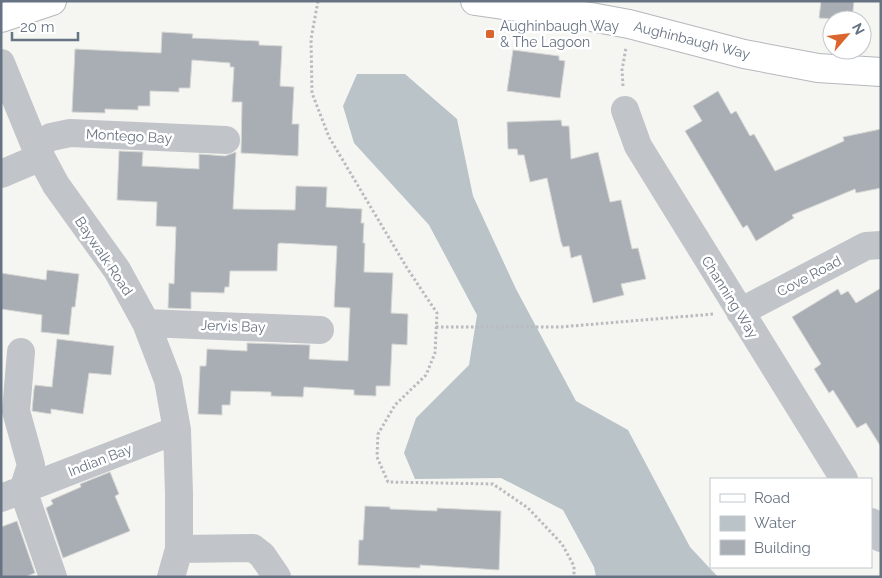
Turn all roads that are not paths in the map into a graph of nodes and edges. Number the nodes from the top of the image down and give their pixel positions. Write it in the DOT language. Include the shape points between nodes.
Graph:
graph roads {
  1 [pos="52,1"];
  2 [pos="475,1"];
  3 [pos="1,18"];
  4 [pos="1,63"];
  5 [pos="881,72"];
  6 [pos="625,110"];
  7 [pos="226,140"];
  8 [pos="38,152"];
  9 [pos="1,174"];
  10 [pos="881,245"];
  11 [pos="740,312"];
  12 [pos="146,323"];
  13 [pos="320,330"];
  14 [pos="21,352"];
  15 [pos="177,430"];
  16 [pos="843,478"];
  17 [pos="12,494"];
  18 [pos="872,524"];
  19 [pos="881,538"];
  20 [pos="179,549"];
  21 [pos="53,577"];
  22 [pos="172,577"];
  23 [pos="277,577"];
  1 -- 3 [label="main road"];
  2 -- 5 [label="main road, Aughinbaugh Way" via="629,24 744,54 818,68"];
  4 -- 8 [label="street, Baywalk Road"];
  6 -- 11 [label="street, Channing Way" via="638,146"];
  7 -- 8 [label="street, Montego Bay" via="70,133 50,137"];
  8 -- 9 [label="street, Montego Bay"];
  8 -- 12 [label="street, Baywalk Road" via="56,185 117,270"];
  10 -- 11 [label="street, Cove Road" via="866,246"];
  11 -- 16 [label="street, Channing Way"];
  12 -- 13 [label="street, Jervis Bay"];
  12 -- 15 [label="street, Baywalk Road" via="168,380"];
  14 -- 17 [label="street" via="16,411 30,465"];
  15 -- 17 [label="street, Indian Bay"];
  15 -- 20 [label="street, Baywalk Road"];
  17 -- 21 [label="street"];
  18 -- 19 [label="street"];
  20 -- 22 [label="street, Baywalk Road"];
  20 -- 23 [label="street" via="252,548 262,555"];
}
